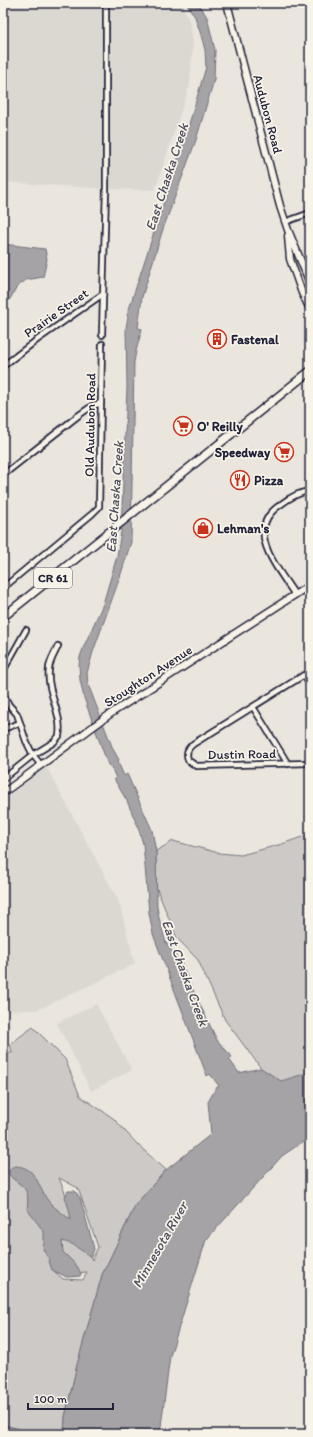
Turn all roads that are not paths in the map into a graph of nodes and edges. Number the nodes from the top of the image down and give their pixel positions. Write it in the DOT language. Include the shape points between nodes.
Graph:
graph roads {
  1 [pos="106,3"];
  2 [pos="227,3"];
  3 [pos="310,214"];
  4 [pos="285,222"];
  5 [pos="288,230"];
  6 [pos="310,283"];
  7 [pos="104,294"];
  8 [pos="310,309"];
  9 [pos="102,335"];
  10 [pos="102,344"];
  11 [pos="3,366"];
  12 [pos="310,371"];
  13 [pos="310,377"];
  14 [pos="280,395"];
  15 [pos="101,403"];
  16 [pos="3,475"];
  17 [pos="310,491"];
  18 [pos="310,585"];
  19 [pos="3,588"];
  20 [pos="295,595"];
  21 [pos="3,617"];
  22 [pos="26,630"];
  23 [pos="58,646"];
  24 [pos="3,671"];
  25 [pos="310,685"];
  26 [pos="3,694"];
  27 [pos="9,705"];
  28 [pos="253,707"];
  29 [pos="3,708"];
  30 [pos="20,723"];
  31 [pos="3,729"];
  32 [pos="33,755"];
  33 [pos="310,763"];
  34 [pos="288,764"];
  35 [pos="41,765"];
  36 [pos="3,779"];
  37 [pos="3,793"];
  1 -- 7 [label="street"];
  2 -- 4 [label="main road, Audubon Road"];
  3 -- 4 [label="street"];
  4 -- 5 [label="main road, Audubon Road"];
  5 -- 6 [label="main road, Audubon Road"];
  5 -- 8 [label="main road, Audubon Road" via="290,259"];
  7 -- 9 [label="street"];
  7 -- 11 [label="street, Prairie Street"];
  10 -- 15 [label="street, Old Audubon Road"];
  12 -- 14 [label="main road, CR 61"];
  13 -- 14 [label="main road"];
  14 -- 21 [label="main road, CR 61"];
  15 -- 16 [label="street" via="79,415"];
  15 -- 19 [label="street, Old Audubon Road" via="99,507"];
  17 -- 20 [label="street" via="298,494 272,510 265,520 262,531 268,551"];
  18 -- 20 [label="main road, Stoughton Avenue"];
  20 -- 35 [label="main road, Stoughton Avenue" via="113,712"];
  22 -- 24 [label="street"];
  23 -- 32 [label="street" via="49,667 49,681 60,721 59,736"];
  25 -- 28 [label="street" via="304,675"];
  26 -- 27 [label="street"];
  27 -- 29 [label="street"];
  27 -- 30 [label="street" via="17,714"];
  28 -- 34 [label="street"];
  28 -- 34 [label="street, Dustin Road" via="189,748 188,760 196,766"];
  30 -- 31 [label="street"];
  30 -- 32 [label="street"];
  32 -- 35 [label="street"];
  32 -- 36 [label="street"];
  33 -- 34 [label="street"];
  35 -- 37 [label="main road, Stoughton Avenue"];
}
